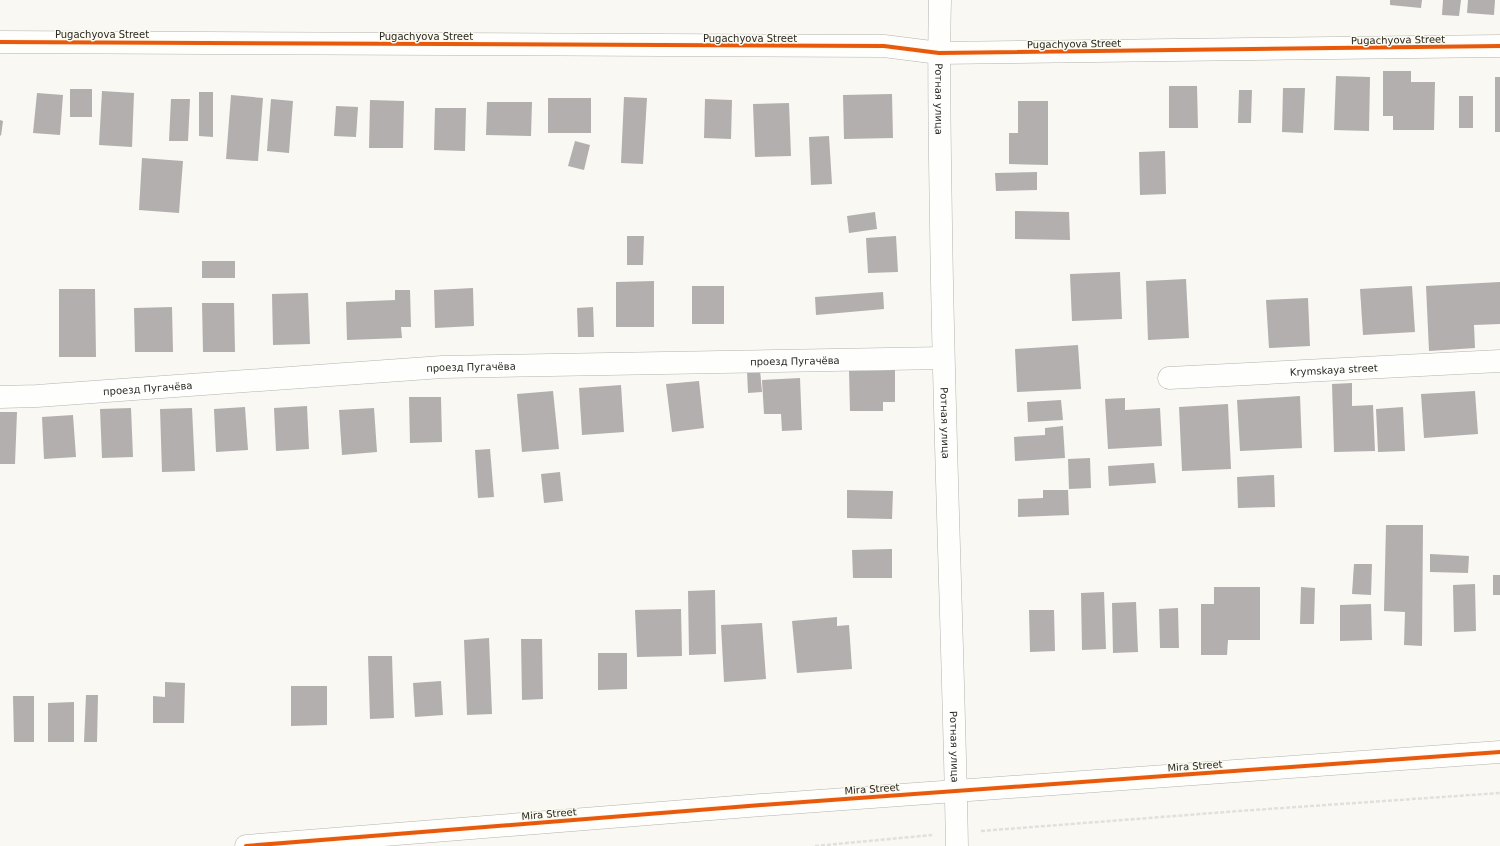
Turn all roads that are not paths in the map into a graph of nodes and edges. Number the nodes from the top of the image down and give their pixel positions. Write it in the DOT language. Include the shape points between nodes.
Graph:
graph roads {
  1 [pos="940,0"];
  2 [pos="0,42"];
  3 [pos="1500,46"];
  4 [pos="939,53"];
  5 [pos="943,358"];
  6 [pos="1500,361"];
  7 [pos="1168,378"];
  8 [pos="0,397"];
  9 [pos="1500,752"];
  10 [pos="956,791"];
  11 [pos="957,840"];
  12 [pos="246,846"];
  1 -- 4 [label="street, Ротная улица"];
  2 -- 4 [label="street, Pugachyova Street" via="884,46"];
  3 -- 4 [label="street, Pugachyova Street"];
  4 -- 5 [label="street, Ротная улица"];
  5 -- 8 [label="street, проезд Пугачёва" via="442,367"];
  5 -- 10 [label="street, Ротная улица"];
  6 -- 7 [label="street, Krymskaya street"];
  9 -- 10 [label="street, Mira Street"];
  10 -- 11 [label="street, Ротная улица"];
  10 -- 12 [label="street, Mira Street"];
}
